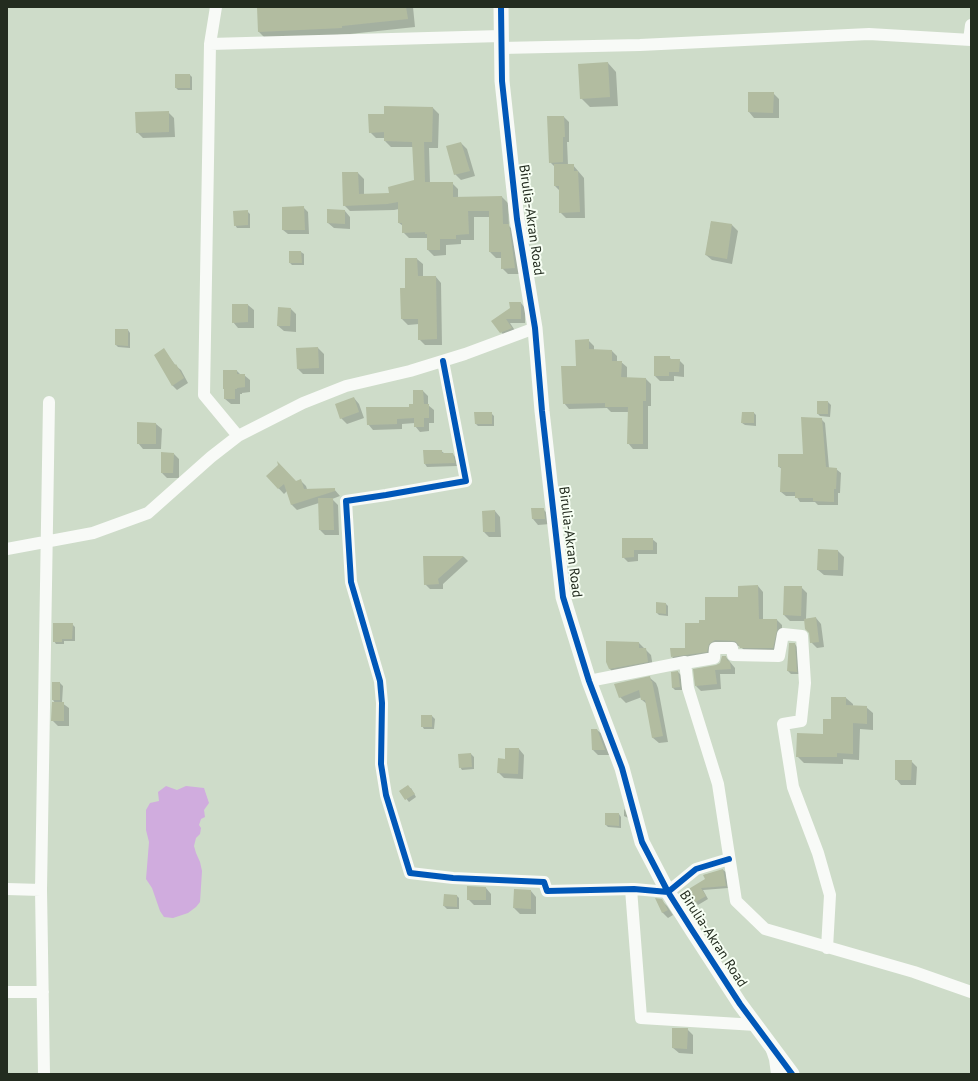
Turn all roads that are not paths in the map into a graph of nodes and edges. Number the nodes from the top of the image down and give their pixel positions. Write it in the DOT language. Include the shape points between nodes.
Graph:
graph roads {
  1 [pos="216,7"];
  2 [pos="501,7"];
  3 [pos="971,25"];
  4 [pos="970,40"];
  5 [pos="501,42"];
  6 [pos="210,44"];
  7 [pos="535,328"];
  8 [pos="443,360"];
  9 [pos="49,402"];
  10 [pos="238,436"];
  11 [pos="48,541"];
  12 [pos="7,549"];
  13 [pos="685,663"];
  14 [pos="590,681"];
  15 [pos="729,860"];
  16 [pos="7,889"];
  17 [pos="631,889"];
  18 [pos="41,890"];
  19 [pos="668,892"];
  20 [pos="827,948"];
  21 [pos="7,992"];
  22 [pos="43,992"];
  23 [pos="971,992"];
  24 [pos="756,1025"];
  25 [pos="770,1043"];
  26 [pos="44,1074"];
  27 [pos="777,1074"];
  28 [pos="792,1074"];
  1 -- 6 [label="street"];
  2 -- 5 [label="street, Birulia-Akran Road"];
  3 -- 4 [label="street"];
  4 -- 5 [label="street" via="869,34 640,45"];
  5 -- 6 [label="street"];
  5 -- 7 [label="street, Birulia-Akran Road" via="502,81 517,219"];
  6 -- 10 [label="street" via="204,395"];
  7 -- 8 [label="street"];
  7 -- 14 [label="street, Birulia-Akran Road" via="563,597"];
  8 -- 10 [label="street" via="410,371 346,386 303,403"];
  8 -- 17 [label="street" via="466,481 346,501 351,582 380,681 382,764 386,795 410,873 453,878 544,882 547,890"];
  9 -- 11 [label="street"];
  10 -- 11 [label="street" via="148,513 93,533"];
  11 -- 12 [label="street"];
  11 -- 18 [label="street"];
  13 -- 14 [label="street"];
  13 -- 15 [label="street" via="688,688 718,784"];
  13 -- 20 [label="street" via="714,658 715,648 732,648 733,655 779,656 783,634 802,636 805,683 801,721 783,724 793,787 818,853 830,895"];
  14 -- 19 [label="street, Birulia-Akran Road" via="622,768 642,842"];
  15 -- 19 [label="street" via="696,869"];
  15 -- 20 [label="street" via="736,901 765,929"];
  16 -- 18 [label="street"];
  17 -- 19 [label="street"];
  17 -- 24 [label="street" via="641,1018"];
  18 -- 22 [label="street"];
  19 -- 24 [label="street, Birulia-Akran Road"];
  20 -- 23 [label="street" via="914,972"];
  21 -- 22 [label="street"];
  22 -- 26 [label="street"];
  24 -- 25 [label="street, Birulia-Akran Road"];
  25 -- 27 [label="street"];
  25 -- 28 [label="street, Birulia-Akran Road"];
}
